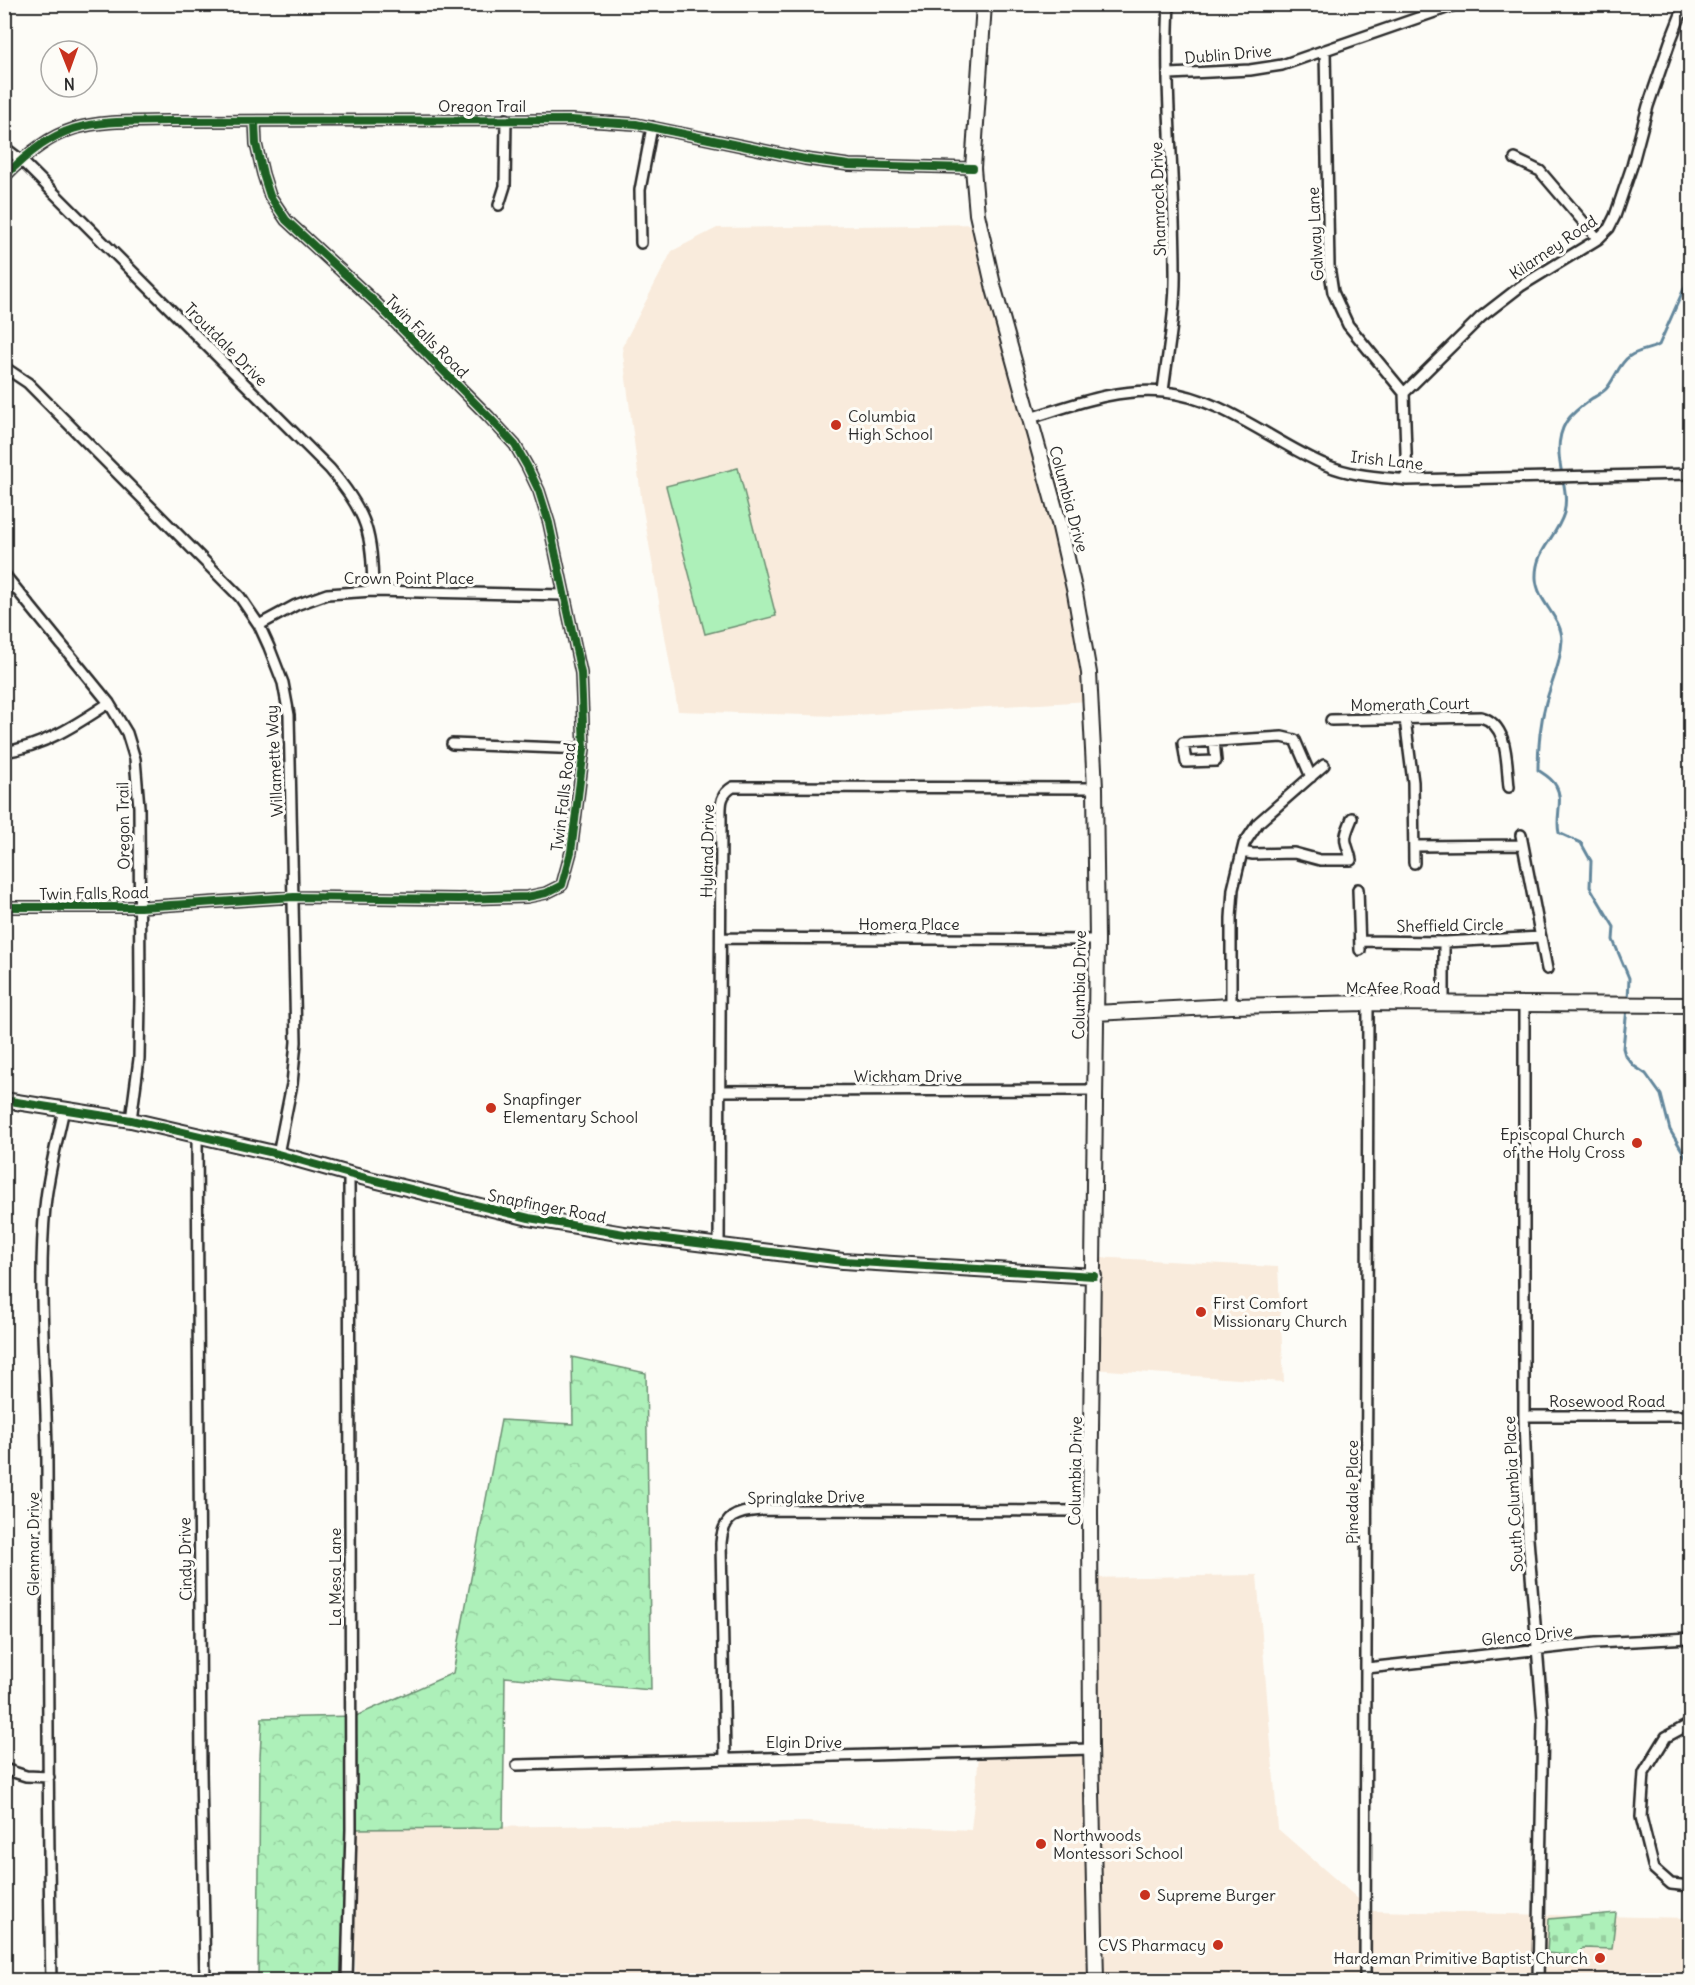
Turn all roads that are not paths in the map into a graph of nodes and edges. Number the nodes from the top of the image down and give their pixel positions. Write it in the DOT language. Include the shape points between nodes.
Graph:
graph roads {
  1 [pos="984,4"];
  2 [pos="1170,4"];
  3 [pos="1458,4"];
  4 [pos="1685,4"];
  5 [pos="1325,50"];
  6 [pos="1170,74"];
  7 [pos="506,119"];
  8 [pos="255,121"];
  9 [pos="652,127"];
  10 [pos="4,147"];
  11 [pos="1515,159"];
  12 [pos="21,160"];
  13 [pos="973,168"];
  14 [pos="4,177"];
  15 [pos="499,205"];
  16 [pos="1598,239"];
  17 [pos="641,243"];
  18 [pos="4,367"];
  19 [pos="1163,392"];
  20 [pos="1404,393"];
  21 [pos="1030,418"];
  22 [pos="1690,474"];
  23 [pos="1407,480"];
  24 [pos="4,574"];
  25 [pos="373,591"];
  26 [pos="565,595"];
  27 [pos="260,625"];
  28 [pos="108,703"];
  29 [pos="1405,719"];
  30 [pos="1331,720"];
  31 [pos="1214,741"];
  32 [pos="452,744"];
  33 [pos="584,749"];
  34 [pos="4,752"];
  35 [pos="1324,765"];
  36 [pos="1311,777"];
  37 [pos="1509,787"];
  38 [pos="1095,788"];
  39 [pos="1352,818"];
  40 [pos="1521,835"];
  41 [pos="1414,846"];
  42 [pos="1523,846"];
  43 [pos="1242,852"];
  44 [pos="1414,863"];
  45 [pos="1358,889"];
  46 [pos="294,897"];
  47 [pos="140,906"];
  48 [pos="4,907"];
  49 [pos="1541,937"];
  50 [pos="721,939"];
  51 [pos="1097,940"];
  52 [pos="1444,942"];
  53 [pos="1547,969"];
  54 [pos="1368,1004"];
  55 [pos="1444,1004"];
  56 [pos="1524,1005"];
  57 [pos="1690,1005"];
  58 [pos="1231,1006"];
  59 [pos="1095,1013"];
  60 [pos="1095,1090"];
  61 [pos="720,1091"];
  62 [pos="4,1100"];
  63 [pos="64,1110"];
  64 [pos="130,1120"];
  65 [pos="197,1137"];
  66 [pos="278,1154"];
  67 [pos="350,1174"];
  68 [pos="719,1245"];
  69 [pos="1094,1276"];
  70 [pos="1524,1416"];
  71 [pos="1690,1416"];
  72 [pos="1090,1511"];
  73 [pos="1690,1638"];
  74 [pos="1539,1649"];
  75 [pos="1367,1668"];
  76 [pos="1690,1724"];
  77 [pos="1091,1749"];
  78 [pos="725,1758"];
  79 [pos="518,1765"];
  80 [pos="4,1769"];
  81 [pos="49,1777"];
  82 [pos="1690,1886"];
  83 [pos="51,1980"];
  84 [pos="205,1980"];
  85 [pos="347,1980"];
  86 [pos="1096,1980"];
  87 [pos="1365,1980"];
  88 [pos="1538,1980"];
  1 -- 13 [label="main road, Columbia Drive"];
  2 -- 6 [label="street, Shamrock Drive"];
  3 -- 5 [label="street, Dublin Drive"];
  4 -- 16 [label="street, Kilarney Road" via="1648,106 1616,216"];
  5 -- 6 [label="street, Dublin Drive" via="1268,68"];
  5 -- 20 [label="street, Galway Lane" via="1329,266 1333,292 1348,325"];
  6 -- 19 [label="street, Shamrock Drive" via="1175,271"];
  7 -- 8 [label="street, Oregon Trail"];
  7 -- 9 [label="street, Oregon Trail"];
  7 -- 15 [label="street" via="505,186"];
  8 -- 12 [label="street, Oregon Trail" via="88,124 51,137"];
  8 -- 26 [label="street, Twin Falls Road" via="263,174 270,196 285,220 376,303 514,445 539,491"];
  9 -- 13 [label="street, Oregon Trail" via="849,165"];
  9 -- 17 [label="street" via="640,190"];
  10 -- 12 [label="street, Troutdale Drive"];
  11 -- 16 [label="street" via="1540,171"];
  12 -- 14 [label="street, Oregon Trail"];
  12 -- 25 [label="street, Troutdale Drive" via="351,493 370,537"];
  13 -- 21 [label="main road, Columbia Drive" via="977,214"];
  16 -- 20 [label="street, Kilarney Road" via="1521,286 1489,311"];
  18 -- 27 [label="street, Willamette Way" via="28,383 240,597"];
  19 -- 21 [label="street, Irish Lane" via="1110,395"];
  19 -- 23 [label="street, Irish Lane" via="1179,393 1217,407 1328,466 1349,473"];
  20 -- 23 [label="street"];
  21 -- 38 [label="main road, Columbia Drive" via="1075,593 1089,673"];
  22 -- 23 [label="street, Irish Lane"];
  24 -- 28 [label="street, Oregon Trail"];
  25 -- 26 [label="street, Crown Point Place"];
  25 -- 27 [label="street, Crown Point Place" via="327,594 296,605"];
  26 -- 33 [label="street, Twin Falls Road" via="581,673"];
  27 -- 46 [label="street, Willamette Way" via="283,683 289,715"];
  28 -- 34 [label="street" via="48,740"];
  28 -- 47 [label="street, Oregon Trail" via="127,733 135,759"];
  29 -- 30 [label="street, Momerath Court"];
  29 -- 37 [label="street, Momerath Court" via="1491,720 1501,731"];
  29 -- 41 [label="street" via="1413,782"];
  31 -- 36 [label="street" via="1282,737 1295,740"];
  32 -- 33 [label="street"];
  33 -- 46 [label="street, Twin Falls Road" via="562,885 527,897"];
  35 -- 36 [label="street"];
  36 -- 43 [label="street" via="1258,823"];
  38 -- 50 [label="street, Hyland Drive" via="733,787 722,798"];
  38 -- 51 [label="main road, Columbia Drive"];
  39 -- 43 [label="street" via="1346,834 1351,860"];
  40 -- 42 [label="street"];
  41 -- 42 [label="street"];
  41 -- 44 [label="street"];
  42 -- 49 [label="street"];
  43 -- 58 [label="street" via="1233,889"];
  45 -- 52 [label="street, Sheffield Circle" via="1360,946"];
  46 -- 47 [label="street, Twin Falls Road"];
  46 -- 66 [label="street, Willamette Way" via="296,1041"];
  47 -- 48 [label="street, Twin Falls Road"];
  47 -- 64 [label="street, Oregon Trail" via="139,1059"];
  49 -- 52 [label="street, Sheffield Circle"];
  49 -- 53 [label="street"];
  50 -- 51 [label="street, Homera Place"];
  50 -- 61 [label="street, Hyland Drive"];
  51 -- 59 [label="main road, Columbia Drive"];
  52 -- 55 [label="street"];
  54 -- 55 [label="main road, McAfee Road"];
  54 -- 58 [label="main road, McAfee Road"];
  54 -- 75 [label="street, Pinedale Place"];
  55 -- 56 [label="main road, McAfee Road"];
  56 -- 57 [label="main road, McAfee Road"];
  56 -- 70 [label="street, South Columbia Place"];
  58 -- 59 [label="main road, McAfee Road"];
  59 -- 60 [label="main road, Columbia Drive"];
  60 -- 61 [label="street, Wickham Drive"];
  60 -- 69 [label="main road, Columbia Drive"];
  61 -- 68 [label="street, Hyland Drive"];
  62 -- 63 [label="main road, Snapfinger Road"];
  63 -- 64 [label="main road, Snapfinger Road"];
  63 -- 81 [label="street, Glenmar Drive" via="45,1207 42,1269"];
  64 -- 65 [label="main road, Snapfinger Road"];
  65 -- 66 [label="main road, Snapfinger Road"];
  65 -- 84 [label="street, Cindy Drive"];
  66 -- 67 [label="main road, Snapfinger Road"];
  67 -- 68 [label="main road, Snapfinger Road" via="533,1219"];
  67 -- 85 [label="street, La Mesa Lane" via="351,1829"];
  68 -- 69 [label="main road, Snapfinger Road" via="843,1261"];
  69 -- 72 [label="main road, Columbia Drive"];
  70 -- 71 [label="street, Rosewood Road"];
  70 -- 74 [label="street, South Columbia Place" via="1528,1539"];
  72 -- 77 [label="main road, Columbia Drive"];
  72 -- 78 [label="street, Springlake Drive" via="761,1510 735,1514 725,1524 721,1544"];
  73 -- 74 [label="street, Glenco Drive"];
  74 -- 75 [label="street, Glenco Drive"];
  74 -- 88 [label="street, South Columbia Place" via="1543,1720"];
  75 -- 87 [label="street, Pinedale Place"];
  76 -- 82 [label="street" via="1666,1737 1644,1773 1641,1817 1654,1869 1671,1884"];
  77 -- 78 [label="street, Elgin Drive"];
  77 -- 86 [label="main road, Columbia Drive"];
  78 -- 79 [label="street, Elgin Drive"];
  80 -- 81 [label="street" via="26,1776"];
  81 -- 83 [label="street, Glenmar Drive"];
}
